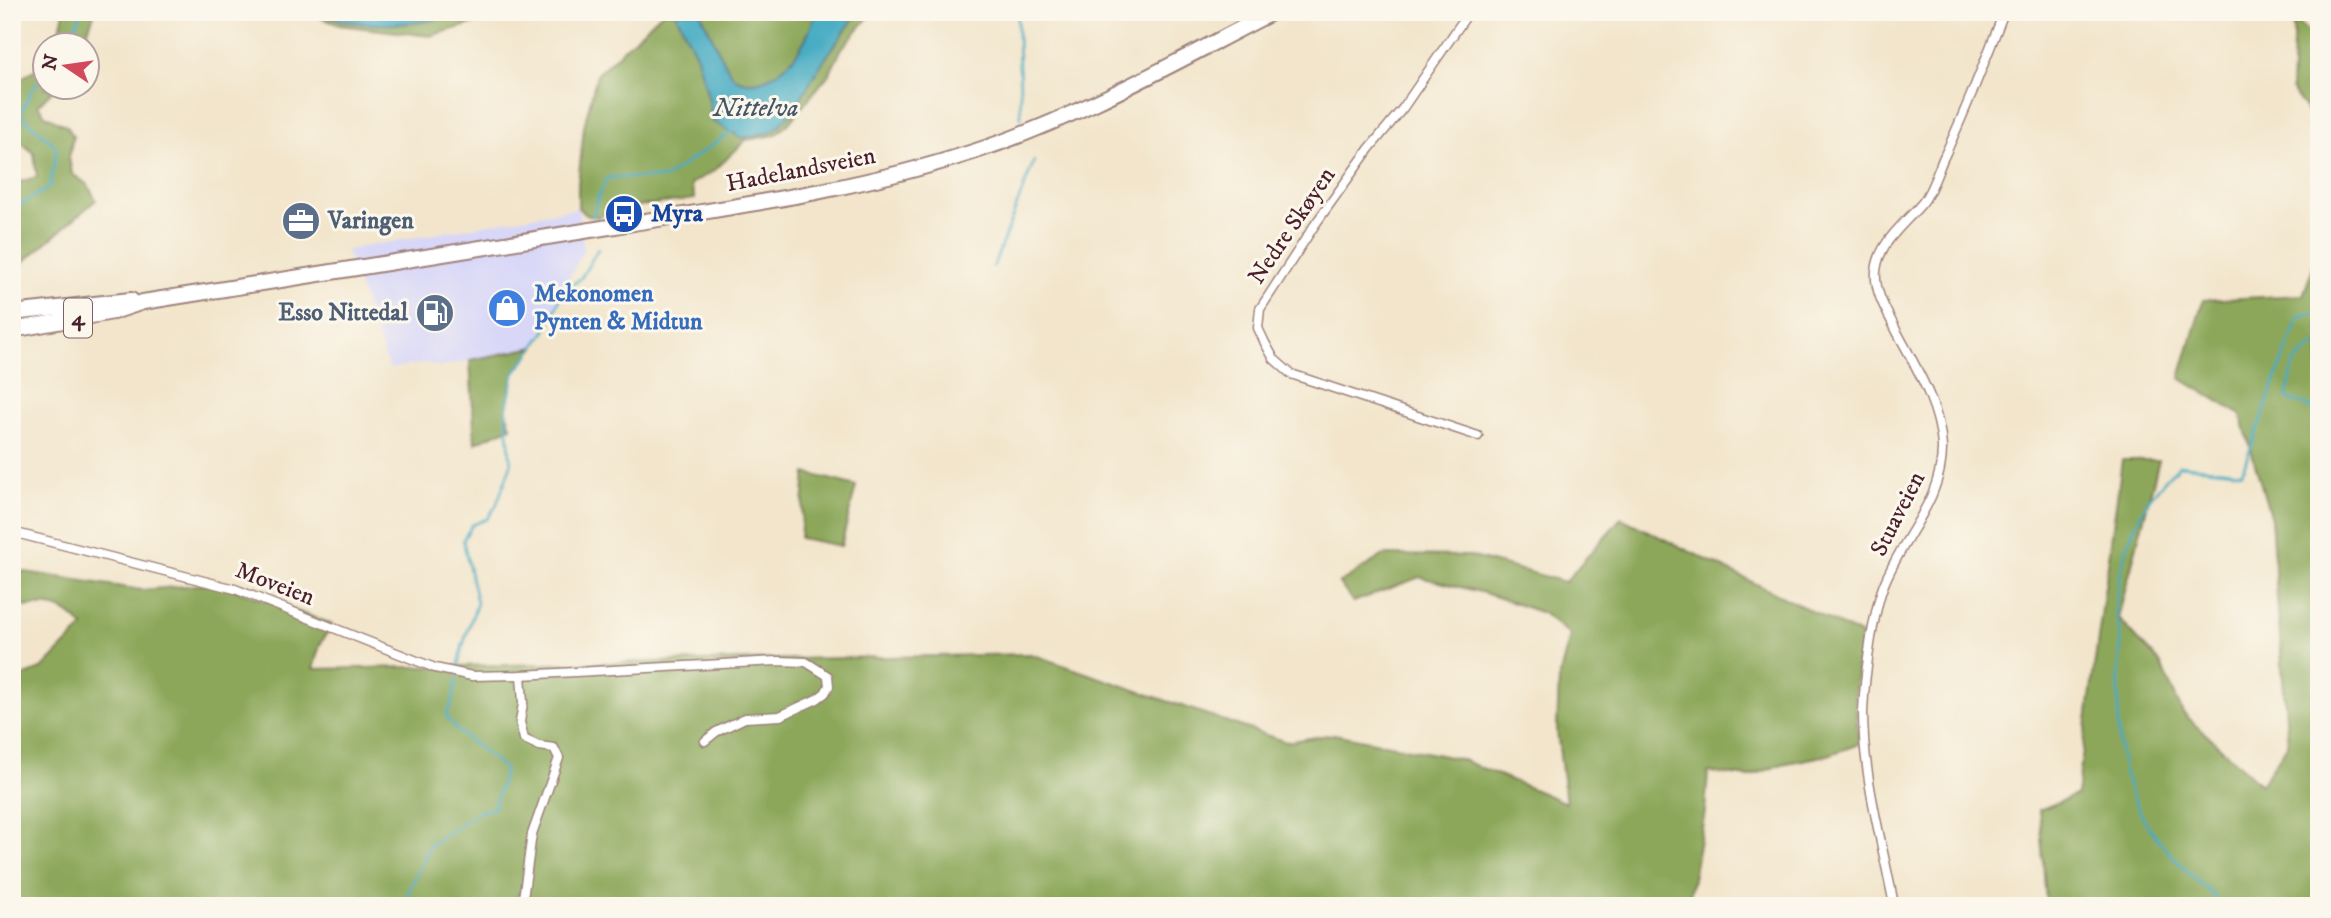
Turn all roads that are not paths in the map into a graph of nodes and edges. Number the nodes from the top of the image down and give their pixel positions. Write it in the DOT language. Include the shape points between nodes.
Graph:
graph roads {
  1 [pos="1273,12"];
  2 [pos="1460,12"];
  3 [pos="2004,12"];
  4 [pos="143,302"];
  5 [pos="12,313"];
  6 [pos="12,330"];
  7 [pos="1478,436"];
  8 [pos="12,532"];
  9 [pos="521,675"];
  10 [pos="705,741"];
  11 [pos="1895,904"];
  12 [pos="522,906"];
  1 -- 4 [label="highway, Hadelandsveien / 4" via="1043,126 901,173 729,207"];
  2 -- 7 [label="street, Nedre Skøyen" via="1464,19 1454,36 1274,285 1260,309 1258,328 1274,359 1291,374"];
  3 -- 11 [label="street, Stuaveien" via="1925,199 1885,246 1876,271 1883,305 1924,383 1942,444 1936,488 1884,585 1864,687 1866,751"];
  4 -- 5 [label="highway, Hadelandsveien / 4"];
  4 -- 6 [label="highway, Hadelandsveien / 4" via="113,312"];
  8 -- 9 [label="street, Moveien" via="235,589 435,668 472,676"];
  9 -- 10 [label="street, Moveien" via="777,661 806,662 828,676 829,686 817,699 780,716 745,718"];
  9 -- 12 [label="street" via="524,739 554,748 559,758 532,835"];
}
